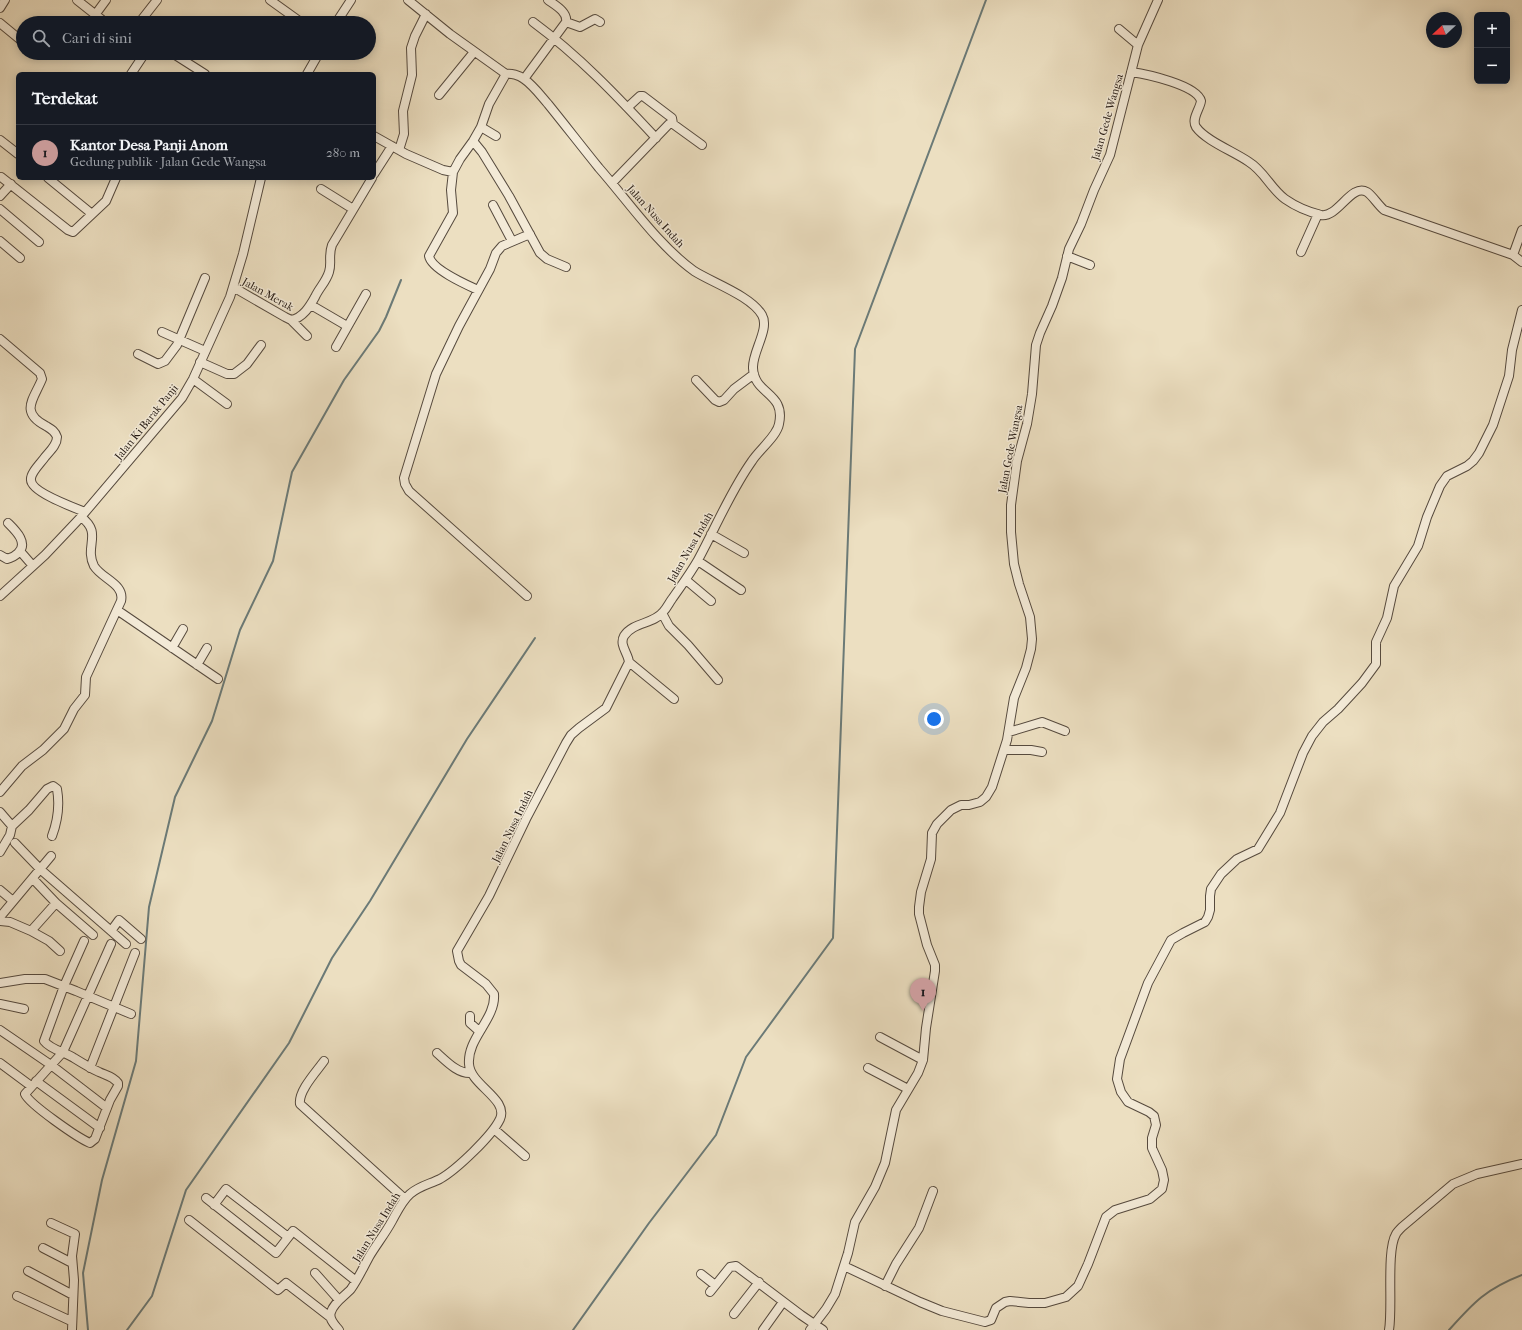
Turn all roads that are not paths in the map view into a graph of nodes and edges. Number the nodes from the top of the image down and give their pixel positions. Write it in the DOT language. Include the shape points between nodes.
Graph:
graph roads {
  1 [pos="77,0"];
  2 [pos="106,0"];
  3 [pos="157,0"];
  4 [pos="270,0"];
  5 [pos="351,0"];
  6 [pos="408,0"];
  7 [pos="548,0"];
  8 [pos="1158,0"];
  9 [pos="426,14"];
  10 [pos="95,15"];
  11 [pos="144,16"];
  12 [pos="292,16"];
  13 [pos="341,16"];
  14 [pos="533,22"];
  15 [pos="566,22"];
  16 [pos="600,22"];
  17 [pos="0,23"];
  18 [pos="1119,29"];
  19 [pos="16,36"];
  20 [pos="554,38"];
  21 [pos="1138,45"];
  22 [pos="474,52"];
  23 [pos="140,60"];
  24 [pos="183,60"];
  25 [pos="315,60"];
  26 [pos="132,72"];
  27 [pos="202,72"];
  28 [pos="308,72"];
  29 [pos="1131,72"];
  30 [pos="506,74"];
  31 [pos="524,79"];
  32 [pos="439,95"];
  33 [pos="628,107"];
  34 [pos="673,124"];
  35 [pos="481,127"];
  36 [pos="496,136"];
  37 [pos="376,137"];
  38 [pos="656,138"];
  39 [pos="473,141"];
  40 [pos="1,143"];
  41 [pos="702,145"];
  42 [pos="395,148"];
  43 [pos="16,153"];
  44 [pos="376,172"];
  45 [pos="453,172"];
  46 [pos="1,177"];
  47 [pos="50,180"];
  48 [pos="115,180"];
  49 [pos="260,180"];
  50 [pos="371,180"];
  51 [pos="612,183"];
  52 [pos="11,184"];
  53 [pos="321,189"];
  54 [pos="0,196"];
  55 [pos="494,205"];
  56 [pos="0,209"];
  57 [pos="353,209"];
  58 [pos="92,214"];
  59 [pos="1318,214"];
  60 [pos="1522,230"];
  61 [pos="530,234"];
  62 [pos="0,241"];
  63 [pos="512,241"];
  64 [pos="39,242"];
  65 [pos="1301,252"];
  66 [pos="1067,256"];
  67 [pos="1513,256"];
  68 [pos="20,258"];
  69 [pos="1522,262"];
  70 [pos="1090,265"];
  71 [pos="566,268"];
  72 [pos="204,278"];
  73 [pos="233,287"];
  74 [pos="478,290"];
  75 [pos="366,294"];
  76 [pos="311,305"];
  77 [pos="1522,310"];
  78 [pos="291,320"];
  79 [pos="347,326"];
  80 [pos="162,332"];
  81 [pos="307,336"];
  82 [pos="0,339"];
  83 [pos="179,340"];
  84 [pos="261,345"];
  85 [pos="336,347"];
  86 [pos="205,351"];
  87 [pos="138,354"];
  88 [pos="200,362"];
  89 [pos="754,374"];
  90 [pos="193,379"];
  91 [pos="696,380"];
  92 [pos="227,404"];
  93 [pos="83,515"];
  94 [pos="8,523"];
  95 [pos="711,534"];
  96 [pos="20,551"];
  97 [pos="744,553"];
  98 [pos="0,554"];
  99 [pos="698,561"];
  100 [pos="33,566"];
  101 [pos="686,580"];
  102 [pos="741,590"];
  103 [pos="0,596"];
  104 [pos="527,596"];
  105 [pos="712,600"];
  106 [pos="117,610"];
  107 [pos="662,613"];
  108 [pos="182,629"];
  109 [pos="172,648"];
  110 [pos="206,648"];
  111 [pos="629,662"];
  112 [pos="197,665"];
  113 [pos="218,679"];
  114 [pos="718,680"];
  115 [pos="674,699"];
  116 [pos="1065,730"];
  117 [pos="1009,732"];
  118 [pos="1005,750"];
  119 [pos="1042,752"];
  120 [pos="0,792"];
  121 [pos="0,812"];
  122 [pos="12,826"];
  123 [pos="52,836"];
  124 [pos="15,843"];
  125 [pos="0,852"];
  126 [pos="51,856"];
  127 [pos="40,869"];
  128 [pos="34,881"];
  129 [pos="0,890"];
  130 [pos="13,901"];
  131 [pos="56,903"];
  132 [pos="0,917"];
  133 [pos="0,921"];
  134 [pos="31,931"];
  135 [pos="111,931"];
  136 [pos="93,935"];
  137 [pos="141,939"];
  138 [pos="84,941"];
  139 [pos="111,944"];
  140 [pos="126,944"];
  141 [pos="60,951"];
  142 [pos="134,953"];
  143 [pos="0,982"];
  144 [pos="64,986"];
  145 [pos="88,996"];
  146 [pos="0,1004"];
  147 [pos="114,1007"];
  148 [pos="24,1009"];
  149 [pos="131,1014"];
  150 [pos="470,1016"];
  151 [pos="0,1030"];
  152 [pos="479,1031"];
  153 [pos="880,1037"];
  154 [pos="63,1052"];
  155 [pos="437,1053"];
  156 [pos="923,1060"];
  157 [pos="324,1062"];
  158 [pos="0,1063"];
  159 [pos="51,1065"];
  160 [pos="90,1068"];
  161 [pos="868,1068"];
  162 [pos="471,1073"];
  163 [pos="34,1083"];
  164 [pos="908,1089"];
  165 [pos="107,1108"];
  166 [pos="100,1128"];
  167 [pos="494,1129"];
  168 [pos="525,1156"];
  169 [pos="1522,1164"];
  170 [pos="933,1191"];
  171 [pos="206,1198"];
  172 [pos="405,1199"];
  173 [pos="214,1204"];
  174 [pos="188,1220"];
  175 [pos="52,1223"];
  176 [pos="288,1237"];
  177 [pos="42,1248"];
  178 [pos="72,1263"];
  179 [pos="844,1266"];
  180 [pos="28,1271"];
  181 [pos="315,1273"];
  182 [pos="701,1274"];
  183 [pos="356,1281"];
  184 [pos="759,1282"];
  185 [pos="885,1286"];
  186 [pos="73,1295"];
  187 [pos="17,1296"];
  188 [pos="339,1300"];
  189 [pos="783,1302"];
  190 [pos="734,1314"];
  191 [pos="330,1317"];
  192 [pos="71,1320"];
  193 [pos="812,1327"];
  194 [pos="72,1330"];
  195 [pos="339,1330"];
  196 [pos="763,1330"];
  197 [pos="824,1330"];
  198 [pos="1389,1330"];
  1 -- 10 [label="street"];
  2 -- 10 [label="street"];
  3 -- 11 [label="street"];
  4 -- 12 [label="street"];
  5 -- 13 [label="street"];
  6 -- 9 [label="street"];
  7 -- 15 [label="street" via="564,14"];
  8 -- 21 [label="street, Jalan Gede Wangsa"];
  9 -- 22 [label="street"];
  9 -- 42 [label="street" via="411,48 412,75 403,111 404,134"];
  14 -- 20 [label="street"];
  15 -- 16 [label="street" via="580,27 595,19"];
  15 -- 20 [label="street"];
  17 -- 19 [label="street"];
  18 -- 21 [label="street"];
  20 -- 31 [label="street"];
  20 -- 33 [label="street"];
  21 -- 29 [label="street, Jalan Gede Wangsa"];
  22 -- 30 [label="street"];
  22 -- 32 [label="street"];
  23 -- 26 [label="street"];
  24 -- 27 [label="street"];
  25 -- 28 [label="street"];
  29 -- 59 [label="street" via="1169,81 1197,94 1201,101 1194,120 1199,130 1258,168 1285,199"];
  29 -- 66 [label="street, Jalan Gede Wangsa" via="1110,155"];
  30 -- 31 [label="street"];
  30 -- 35 [label="street" via="489,104"];
  31 -- 51 [label="street, Jalan Nusa Indah"];
  33 -- 34 [label="street" via="643,96 672,118"];
  33 -- 38 [label="street"];
  34 -- 38 [label="street" via="668,124"];
  34 -- 41 [label="street"];
  35 -- 36 [label="street"];
  35 -- 39 [label="street"];
  37 -- 42 [label="street"];
  38 -- 51 [label="street"];
  39 -- 45 [label="street"];
  39 -- 61 [label="street"];
  40 -- 43 [label="street"];
  42 -- 44 [label="street"];
  42 -- 45 [label="street"];
  45 -- 74 [label="street" via="453,212 429,259 451,277"];
  46 -- 52 [label="street"];
  47 -- 58 [label="street"];
  48 -- 58 [label="street" via="108,198"];
  49 -- 73 [label="street, Jalan Ki Barak Panji"];
  50 -- 57 [label="street, Jalan Merak"];
  51 -- 89 [label="street, Jalan Nusa Indah" via="663,244 694,270 745,299 761,314 764,326 754,358"];
  52 -- 54 [label="street"];
  52 -- 58 [label="street" via="70,232 76,230"];
  53 -- 57 [label="street"];
  55 -- 63 [label="street"];
  56 -- 64 [label="street"];
  57 -- 76 [label="street, Jalan Merak" via="332,244 329,272"];
  59 -- 65 [label="street"];
  59 -- 67 [label="street" via="1332,213 1351,195 1362,191 1368,192 1377,204 1388,211"];
  60 -- 67 [label="street"];
  61 -- 63 [label="street"];
  61 -- 71 [label="street" via="544,256"];
  62 -- 68 [label="street"];
  63 -- 74 [label="street" via="496,253"];
  66 -- 70 [label="street"];
  66 -- 117 [label="street, Jalan Gede Wangsa" via="1062,278 1036,345 1032,394 1012,492 1013,556 1030,617 1032,639 1026,668 1014,698"];
  67 -- 69 [label="street"];
  72 -- 83 [label="street"];
  73 -- 78 [label="street, Jalan Merak"];
  73 -- 86 [label="street, Jalan Ki Barak Panji"];
  74 -- 104 [label="street" via="436,374 404,478 409,492"];
  75 -- 79 [label="street"];
  76 -- 78 [label="street, Jalan Merak" via="298,318"];
  76 -- 79 [label="street"];
  77 -- 185 [label="street" via="1508,382 1493,425 1473,461 1447,476 1440,486 1418,546 1394,586 1387,618 1376,642 1376,664 1362,683 1312,736 1280,813 1258,849 1237,859 1221,874 1211,890 1208,918 1171,940 1148,983 1120,1059 1118,1079 1121,1092 1128,1102 1154,1116 1156,1126 1152,1148 1162,1170 1162,1189 1150,1199 1115,1210 1106,1217 1078,1286 1066,1297 1045,1303 1005,1302 996,1308 992,1320 985,1322 942,1311"];
  78 -- 81 [label="street"];
  79 -- 85 [label="street"];
  80 -- 83 [label="street"];
  82 -- 93 [label="street" via="40,373 42,378 30,403 30,410 34,418 54,431 57,437 56,444 34,471 31,482 53,499"];
  83 -- 86 [label="street"];
  83 -- 87 [label="street" via="169,357 162,363 158,364"];
  84 -- 88 [label="street" via="247,364 234,374 227,374"];
  86 -- 88 [label="street, Jalan Ki Barak Panji"];
  88 -- 90 [label="street, Jalan Ki Barak Panji"];
  89 -- 91 [label="street" via="719,402"];
  89 -- 95 [label="street, Jalan Nusa Indah" via="760,386 776,399 779,405 779,427 741,476"];
  90 -- 92 [label="street"];
  90 -- 93 [label="street, Jalan Ki Barak Panji" via="178,402"];
  93 -- 100 [label="street, Jalan Ki Barak Panji"];
  93 -- 106 [label="street" via="92,528 91,554 94,565 122,593"];
  94 -- 96 [label="street" via="20,537"];
  95 -- 97 [label="street"];
  95 -- 99 [label="street, Jalan Nusa Indah"];
  96 -- 98 [label="street" via="7,559"];
  96 -- 100 [label="street"];
  99 -- 101 [label="street, Jalan Nusa Indah"];
  99 -- 102 [label="street"];
  100 -- 103 [label="street, Jalan Ki Barak Panji"];
  101 -- 105 [label="street"];
  101 -- 107 [label="street, Jalan Nusa Indah"];
  106 -- 109 [label="street"];
  106 -- 120 [label="street" via="86,678 85,695 74,709 64,729 22,766"];
  107 -- 111 [label="street, Jalan Nusa Indah" via="637,626 623,638"];
  107 -- 114 [label="street" via="669,626"];
  108 -- 109 [label="street"];
  109 -- 112 [label="street"];
  110 -- 112 [label="street"];
  111 -- 115 [label="street"];
  111 -- 152 [label="street, Jalan Nusa Indah" via="606,708 579,728 566,742 490,896 458,951 461,965 486,984 494,994 493,1007"];
  112 -- 113 [label="street"];
  116 -- 117 [label="street" via="1042,722"];
  117 -- 118 [label="street, Jalan Gede Wangsa"];
  118 -- 119 [label="street"];
  118 -- 156 [label="street, Jalan Gede Wangsa" via="992,788 986,797 975,804 955,807 937,824 932,833 931,859 919,907 922,928 935,965"];
  121 -- 122 [label="street"];
  122 -- 123 [label="street" via="53,786 57,789 59,804 58,819"];
  122 -- 125 [label="street"];
  124 -- 127 [label="street"];
  126 -- 127 [label="street"];
  127 -- 130 [label="street"];
  127 -- 135 [label="street"];
  128 -- 131 [label="street"];
  129 -- 130 [label="street"];
  130 -- 132 [label="street"];
  131 -- 134 [label="street"];
  131 -- 136 [label="street"];
  133 -- 134 [label="street" via="10,922"];
  134 -- 141 [label="street" via="49,940"];
  135 -- 137 [label="street" via="119,920"];
  135 -- 140 [label="street"];
  138 -- 144 [label="street"];
  139 -- 145 [label="street"];
  142 -- 147 [label="street"];
  143 -- 144 [label="street" via="37,979"];
  144 -- 145 [label="street"];
  144 -- 154 [label="street" via="44,1041"];
  145 -- 147 [label="street"];
  145 -- 154 [label="street"];
  146 -- 148 [label="street"];
  147 -- 149 [label="street"];
  147 -- 160 [label="street"];
  150 -- 152 [label="street" via="469,1022"];
  151 -- 159 [label="street"];
  152 -- 162 [label="street, Jalan Nusa Indah" via="468,1063"];
  153 -- 156 [label="street"];
  154 -- 159 [label="street"];
  154 -- 160 [label="street"];
  155 -- 162 [label="street" via="462,1072"];
  156 -- 164 [label="street, Jalan Gede Wangsa"];
  157 -- 172 [label="street" via="305,1087 300,1104"];
  158 -- 163 [label="street"];
  159 -- 163 [label="street"];
  159 -- 165 [label="street"];
  160 -- 165 [label="street" via="113,1078 118,1083"];
  161 -- 164 [label="street"];
  162 -- 167 [label="street, Jalan Nusa Indah" via="500,1107 500,1118"];
  163 -- 166 [label="street"];
  163 -- 166 [label="street" via="25,1094 30,1101 86,1141 94,1142"];
  164 -- 179 [label="street, Jalan Gede Wangsa" via="896,1110 883,1168 855,1222"];
  165 -- 166 [label="street"];
  167 -- 168 [label="street"];
  167 -- 172 [label="street, Jalan Nusa Indah" via="447,1174 415,1190"];
  169 -- 198 [label="street" via="1477,1174 1453,1184 1396,1234 1391,1261"];
  170 -- 185 [label="street" via="919,1228"];
  171 -- 173 [label="street"];
  172 -- 183 [label="street, Jalan Nusa Indah"];
  173 -- 176 [label="street" via="226,1189"];
  173 -- 176 [label="street" via="276,1253"];
  174 -- 191 [label="street" via="278,1290 286,1283"];
  175 -- 178 [label="street" via="75,1234"];
  176 -- 183 [label="street" via="293,1231"];
  177 -- 178 [label="street"];
  178 -- 186 [label="street"];
  179 -- 185 [label="street"];
  179 -- 193 [label="street, Jalan Gede Wangsa" via="835,1294"];
  180 -- 186 [label="street"];
  181 -- 188 [label="street"];
  182 -- 184 [label="street" via="713,1289 734,1265"];
  183 -- 188 [label="street, Jalan Nusa Indah"];
  184 -- 189 [label="street"];
  184 -- 190 [label="street"];
  186 -- 192 [label="street"];
  187 -- 192 [label="street"];
  188 -- 191 [label="street, Jalan Nusa Indah"];
  189 -- 193 [label="street"];
  189 -- 196 [label="street"];
  191 -- 195 [label="street"];
  192 -- 194 [label="street"];
  193 -- 197 [label="street"];
}
